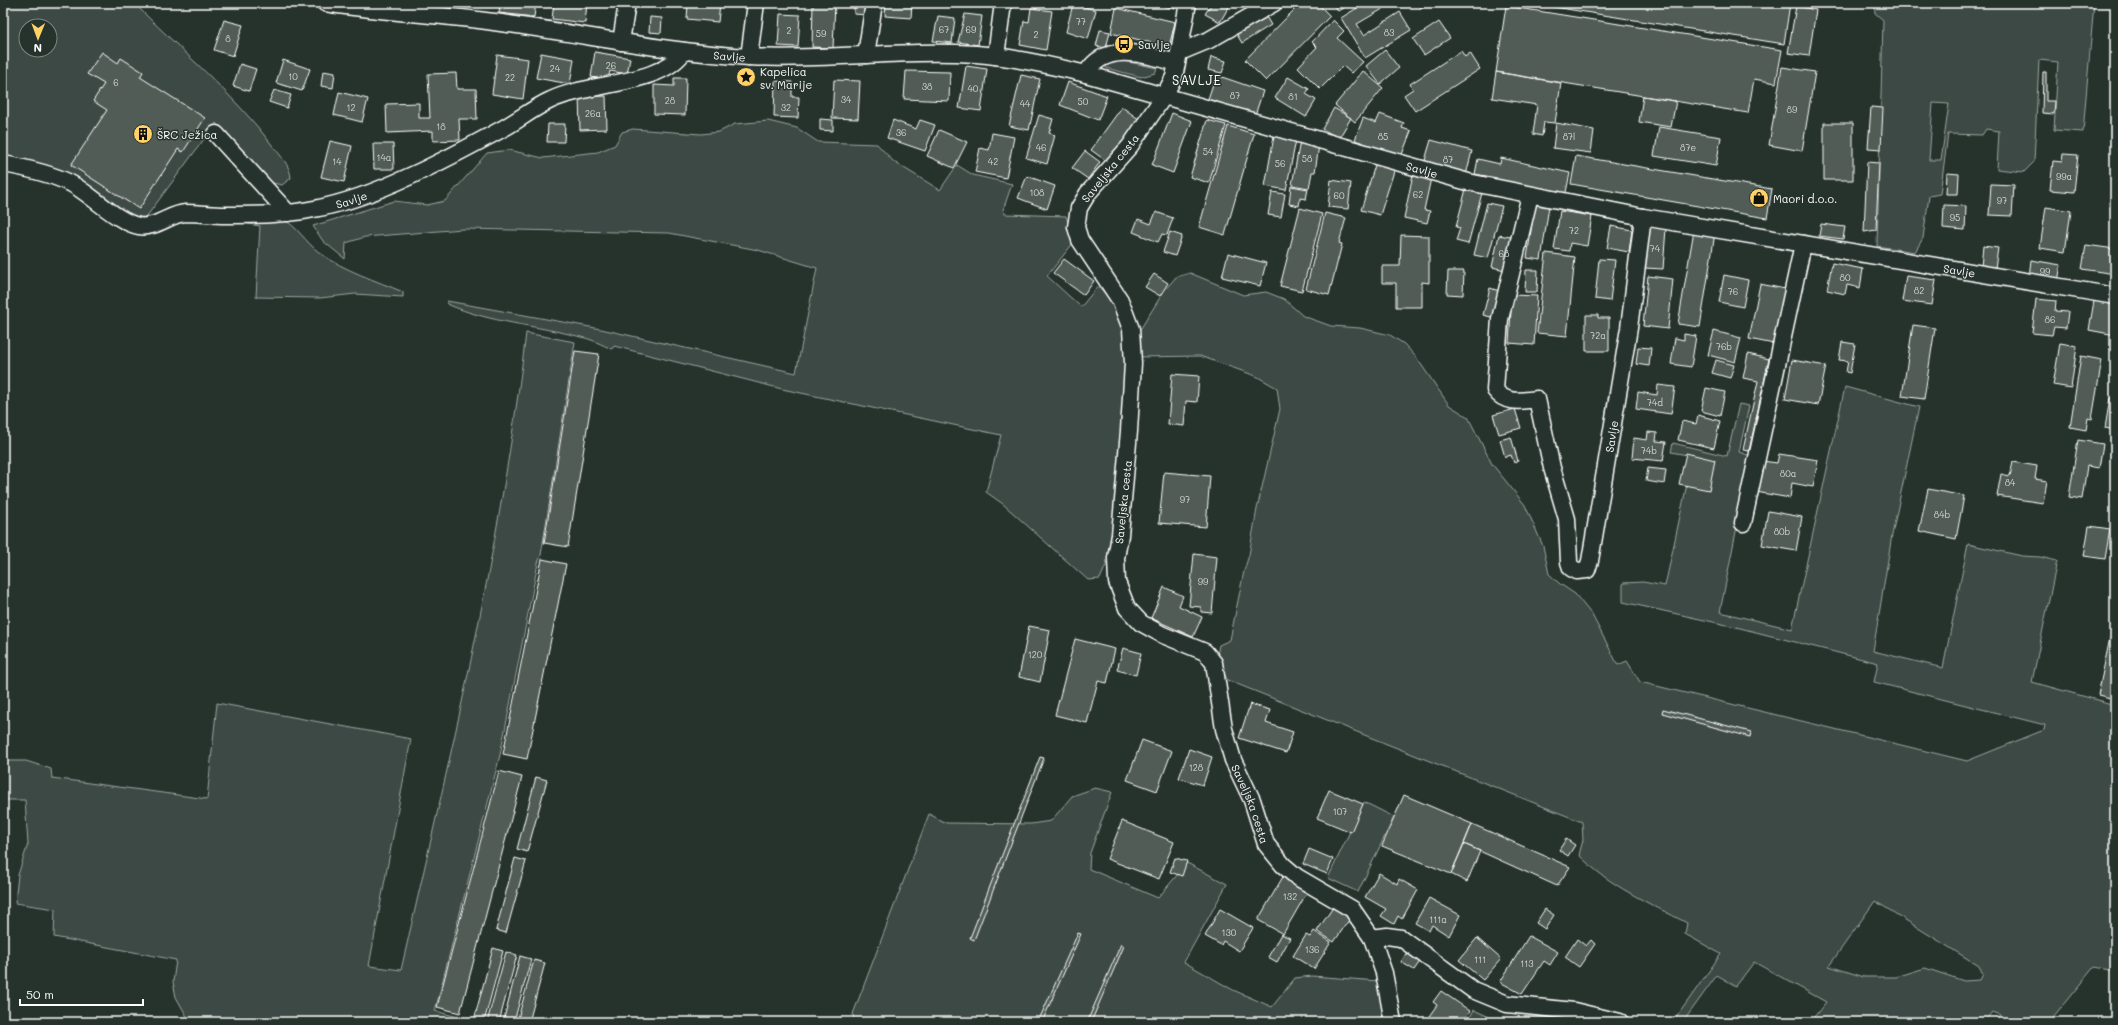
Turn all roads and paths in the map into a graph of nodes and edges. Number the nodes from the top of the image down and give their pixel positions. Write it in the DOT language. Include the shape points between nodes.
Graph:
graph roads {
  1 [pos="325,3"];
  2 [pos="627,3"];
  3 [pos="756,3"];
  4 [pos="874,3"];
  5 [pos="1003,3"];
  6 [pos="1188,3"];
  7 [pos="1274,3"];
  8 [pos="426,8"];
  9 [pos="621,42"];
  10 [pos="684,51"];
  11 [pos="866,56"];
  12 [pos="996,56"];
  13 [pos="750,57"];
  14 [pos="1178,57"];
  15 [pos="1086,74"];
  16 [pos="1164,96"];
  17 [pos="216,134"];
  18 [pos="3,164"];
  19 [pos="1530,195"];
  20 [pos="288,213"];
  21 [pos="1643,217"];
  22 [pos="1803,244"];
  23 [pos="2115,296"];
  24 [pos="1743,523"];
  25 [pos="1372,938"];
  26 [pos="1393,1022"];
  27 [pos="1620,1022"];
  1 -- 8 [label="street, Savlje"];
  2 -- 9 [label="street"];
  3 -- 13 [label="street"];
  4 -- 11 [label="street"];
  5 -- 12 [label="street"];
  6 -- 14 [label="street, Saveljska cesta"];
  7 -- 14 [label="street"];
  8 -- 9 [label="street, Savlje" via="500,23"];
  9 -- 10 [label="street, Savlje"];
  10 -- 13 [label="street, Savlje"];
  10 -- 20 [label="street, Savlje" via="678,60 660,72 552,99 430,166 358,198"];
  11 -- 12 [label="street, Savlje" via="937,53"];
  11 -- 13 [label="street, Savlje"];
  12 -- 15 [label="street, Savlje"];
  14 -- 15 [label="street" via="1117,53 1093,62"];
  14 -- 16 [label="street, Saveljska cesta" via="1174,77"];
  15 -- 16 [label="street, Savlje"];
  16 -- 19 [label="street, Savlje" via="1417,169"];
  16 -- 25 [label="street, Saveljska cesta" via="1130,146 1088,193 1079,208 1076,226 1080,240 1120,300 1131,330 1133,363 1129,432 1116,558 1117,582 1127,608 1141,623 1205,652 1214,663 1224,729 1233,760 1252,800 1266,844 1297,877 1352,909"];
  17 -- 20 [label="street"];
  18 -- 20 [label="street, Savlje" via="40,171 71,184 133,225 141,227 182,213"];
  19 -- 21 [label="street, Savlje"];
  19 -- 21 [label="street, Savlje" via="1502,312 1495,390 1500,397 1509,400 1537,399 1552,468 1567,519 1568,562 1571,568 1583,572 1587,570 1590,561 1629,328"];
  21 -- 22 [label="street, Savlje"];
  22 -- 23 [label="street, Savlje"];
  22 -- 24 [label="street"];
  25 -- 26 [label="street, Saveljska cesta" via="1384,972"];
  25 -- 27 [label="street" via="1401,938 1473,990 1507,1004 1555,1009"];
}
